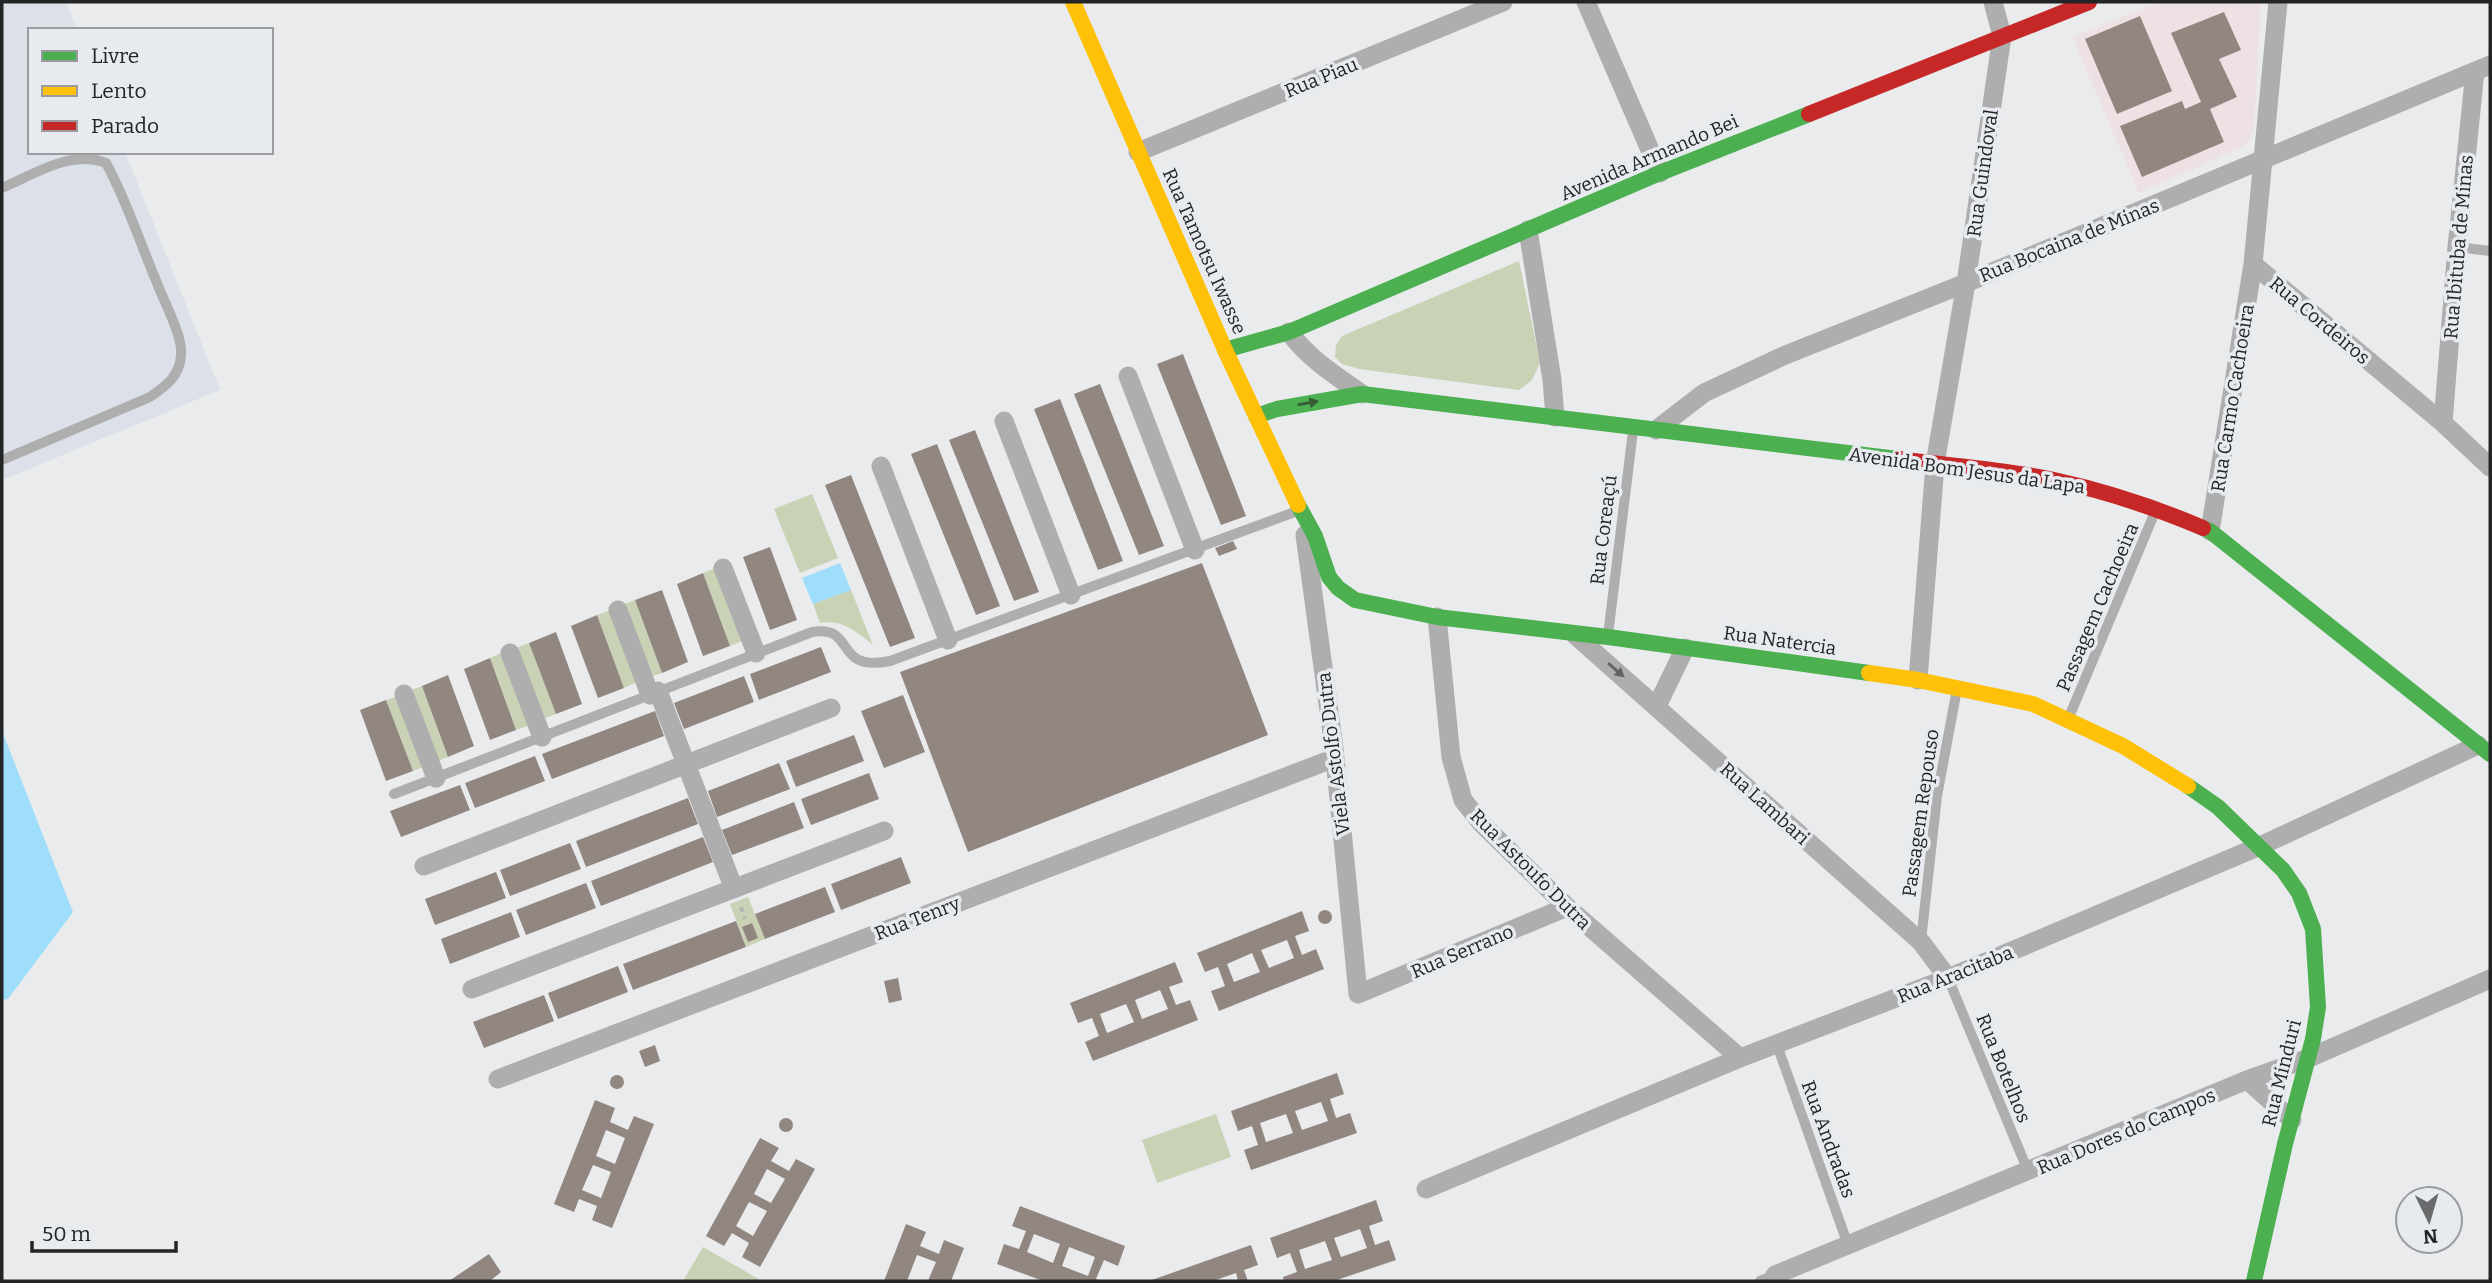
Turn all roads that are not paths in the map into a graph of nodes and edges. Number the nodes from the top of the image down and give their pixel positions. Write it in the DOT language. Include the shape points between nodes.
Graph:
graph roads {
  1 [pos="1073,2"];
  2 [pos="1503,2"];
  3 [pos="1586,2"];
  4 [pos="1993,2"];
  5 [pos="2089,2"];
  6 [pos="2278,2"];
  7 [pos="2003,36"];
  8 [pos="2483,68"];
  9 [pos="1138,152"];
  10 [pos="2261,161"];
  11 [pos="1660,173"];
  12 [pos="2,188"];
  13 [pos="1528,230"];
  14 [pos="2457,247"];
  15 [pos="2490,251"];
  16 [pos="2253,264"];
  17 [pos="1966,283"];
  18 [pos="1289,332"];
  19 [pos="1225,351"];
  20 [pos="1128,376"];
  21 [pos="1362,394"];
  22 [pos="1256,416"];
  23 [pos="1555,417"];
  24 [pos="1004,421"];
  25 [pos="2443,424"];
  26 [pos="1634,427"];
  27 [pos="1656,430"];
  28 [pos="2,460"];
  29 [pos="1936,464"];
  30 [pos="881,466"];
  31 [pos="2490,467"];
  32 [pos="2157,508"];
  33 [pos="1301,512"];
  34 [pos="2210,531"];
  35 [pos="1195,550"];
  36 [pos="723,568"];
  37 [pos="1071,595"];
  38 [pos="618,610"];
  39 [pos="1437,617"];
  40 [pos="1575,635"];
  41 [pos="1608,637"];
  42 [pos="948,640"];
  43 [pos="1685,648"];
  44 [pos="510,653"];
  45 [pos="756,653"];
  46 [pos="1917,680"];
  47 [pos="1957,689"];
  48 [pos="654,693"];
  49 [pos="404,694"];
  50 [pos="1657,706"];
  51 [pos="831,708"];
  52 [pos="2069,719"];
  53 [pos="541,737"];
  54 [pos="2484,750"];
  55 [pos="1335,758"];
  56 [pos="687,764"];
  57 [pos="436,778"];
  58 [pos="394,794"];
  59 [pos="884,831"];
  60 [pos="2260,846"];
  61 [pos="424,866"];
  62 [pos="734,889"];
  63 [pos="1567,907"];
  64 [pos="1921,942"];
  65 [pos="1948,978"];
  66 [pos="2490,979"];
  67 [pos="472,989"];
  68 [pos="1358,994"];
  69 [pos="1777,1045"];
  70 [pos="1740,1058"];
  71 [pos="2309,1058"];
  72 [pos="498,1079"];
  73 [pos="2247,1080"];
  74 [pos="2292,1120"];
  75 [pos="2028,1171"];
  76 [pos="1426,1189"];
  77 [pos="1849,1245"];
  78 [pos="1771,1279"];
  79 [pos="2254,1281"];
  1 -- 9 [label="street, Rua Tamotsu Iwasse"];
  2 -- 9 [label="street, Rua Piau"];
  3 -- 11 [label="street"];
  4 -- 7 [label="street, Rua Guindoval"];
  5 -- 7 [label="street, Avenida Armando Bei"];
  6 -- 10 [label="street, Rua Cordeiros"];
  7 -- 11 [label="street, Avenida Armando Bei"];
  7 -- 17 [label="street, Rua Guindoval"];
  8 -- 10 [label="street, Rua Bocaina de Minas"];
  8 -- 14 [label="street, Rua Ibituba de Minas"];
  9 -- 19 [label="street, Rua Tamotsu Iwasse"];
  10 -- 16 [label="street, Rua Cordeiros"];
  10 -- 17 [label="street, Rua Bocaina de Minas"];
  11 -- 13 [label="street, Avenida Armando Bei"];
  12 -- 28 [label="lane" via="57,164 94,158 106,163 182,352 168,385 150,397"];
  13 -- 18 [label="street, Avenida Armando Bei"];
  13 -- 23 [label="street"];
  14 -- 15 [label="lane"];
  14 -- 25 [label="street, Rua Ibituba de Minas"];
  16 -- 25 [label="street, Rua Cordeiros"];
  16 -- 34 [label="street, Rua Carmo Cachoeira"];
  17 -- 27 [label="street, Rua Bocaina de Minas" via="1783,356 1704,393"];
  17 -- 29 [label="street, Rua Guindoval"];
  18 -- 19 [label="street, Avenida Armando Bei"];
  18 -- 21 [label="street, Avenida Bom Jesus da Lapa" via="1312,358"];
  19 -- 22 [label="street, Rua Tamotsu Iwasse"];
  20 -- 35 [label="street"];
  22 -- 21 [label="street, Avenida Bom Jesus da Lapa, one-way" via="1277,408"];
  21 -- 23 [label="street, Avenida Bom Jesus da Lapa"];
  22 -- 33 [label="street, Rua Tamotsu Iwasse"];
  23 -- 26 [label="street, Avenida Bom Jesus da Lapa"];
  24 -- 37 [label="street"];
  25 -- 31 [label="street, Rua Cordeiros"];
  26 -- 27 [label="street, Avenida Bom Jesus da Lapa"];
  26 -- 41 [label="lane, Rua Coreaçú"];
  27 -- 29 [label="street, Avenida Bom Jesus da Lapa"];
  29 -- 32 [label="street, Avenida Bom Jesus da Lapa" via="2077,483"];
  29 -- 46 [label="street, Rua Guindoval"];
  30 -- 42 [label="street"];
  32 -- 34 [label="street, Avenida Bom Jesus da Lapa"];
  32 -- 52 [label="lane, Passagem Cachoeira"];
  33 -- 35 [label="lane"];
  33 -- 39 [label="street, Rua Natercia" via="1338,588 1355,600"];
  33 -- 55 [label="street, Viela Astolfo Dutra"];
  34 -- 54 [label="street, Avenida Bom Jesus da Lapa"];
  35 -- 37 [label="lane"];
  36 -- 45 [label="street"];
  37 -- 42 [label="lane"];
  38 -- 48 [label="street"];
  39 -- 40 [label="street, Rua Natercia"];
  39 -- 63 [label="street, Rua Astoufo Dutra" via="1451,757 1463,800"];
  40 -- 41 [label="street, Rua Natercia"];
  40 -- 50 [label="street, Rua Lambari, one-way"];
  41 -- 43 [label="street, Rua Natercia"];
  42 -- 45 [label="lane" via="877,664 850,656 838,635 826,630"];
  43 -- 46 [label="street, Rua Natercia"];
  43 -- 50 [label="street"];
  44 -- 53 [label="street"];
  45 -- 48 [label="lane"];
  46 -- 47 [label="street, Rua Natercia"];
  47 -- 52 [label="street, Rua Natercia" via="2033,704"];
  47 -- 64 [label="lane, Passagem Repouso" via="1937,796"];
  48 -- 53 [label="lane"];
  48 -- 56 [label="street"];
  49 -- 57 [label="street"];
  50 -- 64 [label="street, Rua Lambari"];
  51 -- 56 [label="street"];
  52 -- 60 [label="street, Rua Natercia" via="2176,777"];
  53 -- 57 [label="lane"];
  54 -- 60 [label="street, Rua Aracitaba"];
  55 -- 68 [label="street, Viela Astolfo Dutra"];
  55 -- 72 [label="street, Rua Tenry"];
  56 -- 61 [label="street"];
  56 -- 62 [label="street"];
  57 -- 58 [label="lane"];
  59 -- 62 [label="street"];
  60 -- 65 [label="street, Rua Aracitaba"];
  60 -- 71 [label="street, Rua Minduri" via="2299,893 2313,929 2318,1007"];
  62 -- 67 [label="street"];
  63 -- 68 [label="street, Rua Serrano"];
  63 -- 70 [label="street, Rua Astoufo Dutra"];
  64 -- 65 [label="street, Rua Lambari"];
  65 -- 69 [label="street, Rua Aracitaba"];
  65 -- 75 [label="lane, Rua Botelhos"];
  66 -- 71 [label="street, Rua Dores do Campos"];
  69 -- 70 [label="street, Rua Aracitaba"];
  69 -- 77 [label="lane, Rua Andradas"];
  70 -- 76 [label="street, Rua Aracitaba"];
  71 -- 73 [label="street, Rua Dores do Campos"];
  71 -- 74 [label="street, Rua Minduri"];
  73 -- 74 [label="street"];
  73 -- 75 [label="street, Rua Dores do Campos"];
  74 -- 79 [label="street, Rua Minduri"];
  75 -- 77 [label="street, Rua Dores do Campos"];
  77 -- 78 [label="street, Rua Dores do Campos"];
}
